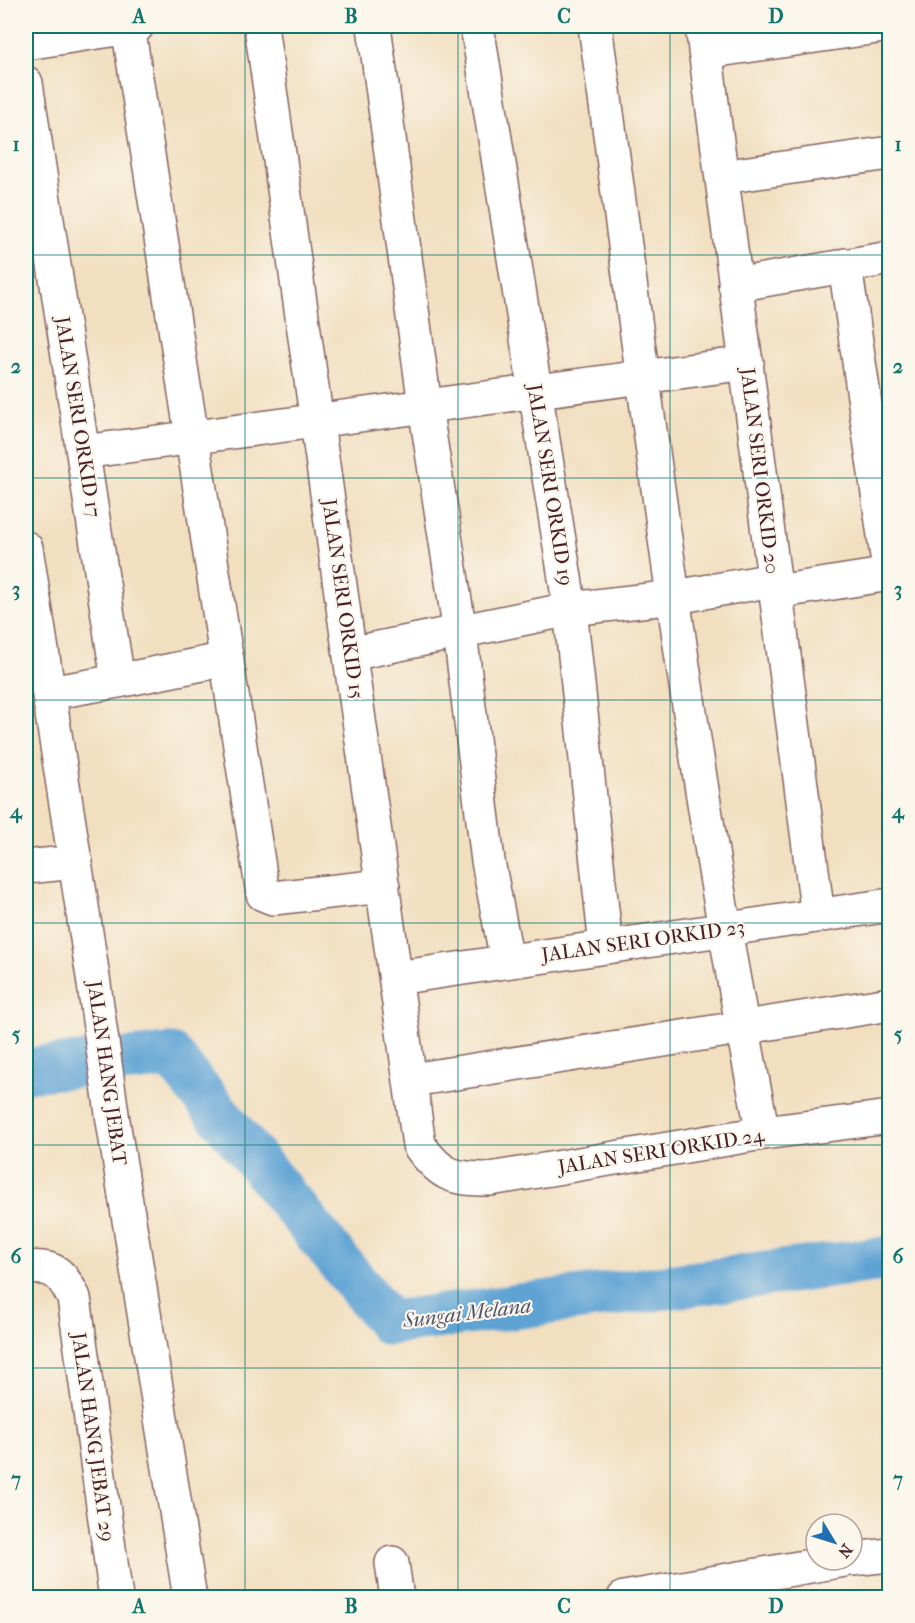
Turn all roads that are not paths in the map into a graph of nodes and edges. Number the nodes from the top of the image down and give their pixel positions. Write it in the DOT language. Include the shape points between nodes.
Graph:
graph roads {
  1 [pos="131,26"];
  2 [pos="261,26"];
  3 [pos="374,26"];
  4 [pos="477,26"];
  5 [pos="595,26"];
  6 [pos="884,26"];
  7 [pos="704,39"];
  8 [pos="26,43"];
  9 [pos="26,83"];
  10 [pos="890,153"];
  11 [pos="722,177"];
  12 [pos="890,258"];
  13 [pos="845,266"];
  14 [pos="735,285"];
  15 [pos="747,363"];
  16 [pos="644,377"];
  17 [pos="536,391"];
  18 [pos="425,406"];
  19 [pos="318,421"];
  20 [pos="192,438"];
  21 [pos="83,452"];
  22 [pos="26,548"];
  23 [pos="889,575"];
  24 [pos="775,586"];
  25 [pos="675,597"];
  26 [pos="570,609"];
  27 [pos="460,633"];
  28 [pos="350,654"];
  29 [pos="227,659"];
  30 [pos="118,681"];
  31 [pos="49,693"];
  32 [pos="75,862"];
  33 [pos="26,867"];
  34 [pos="383,886"];
  35 [pos="890,905"];
  36 [pos="818,916"];
  37 [pos="726,929"];
  38 [pos="606,947"];
  39 [pos="507,961"];
  40 [pos="396,978"];
  41 [pos="890,1004"];
  42 [pos="742,1027"];
  43 [pos="412,1080"];
  44 [pos="890,1117"];
  45 [pos="763,1133"];
  46 [pos="435,1168"];
  47 [pos="26,1268"];
  48 [pos="890,1555"];
  49 [pos="864,1558"];
  50 [pos="392,1563"];
  51 [pos="804,1567"];
  52 [pos="116,1598"];
  53 [pos="190,1598"];
  54 [pos="397,1598"];
  55 [pos="624,1598"];
  1 -- 8 [label="street"];
  1 -- 20 [label="street"];
  2 -- 19 [label="street, JALAN SERI ORKID 15"];
  3 -- 18 [label="street"];
  4 -- 17 [label="street, JALAN SERI ORKID 19"];
  5 -- 16 [label="street"];
  6 -- 7 [label="street"];
  7 -- 11 [label="street, JALAN SERI ORKID 20"];
  9 -- 21 [label="street, JALAN SERI ORKID 17"];
  10 -- 11 [label="street"];
  11 -- 14 [label="street, JALAN SERI ORKID 20"];
  12 -- 13 [label="street"];
  13 -- 14 [label="street"];
  13 -- 23 [label="street"];
  14 -- 15 [label="street, JALAN SERI ORKID 20"];
  15 -- 16 [label="street"];
  15 -- 24 [label="street, JALAN SERI ORKID 20"];
  16 -- 17 [label="street"];
  16 -- 25 [label="street"];
  17 -- 18 [label="street"];
  17 -- 26 [label="street, JALAN SERI ORKID 19"];
  18 -- 19 [label="street"];
  18 -- 27 [label="street"];
  19 -- 20 [label="street"];
  19 -- 28 [label="street, JALAN SERI ORKID 15"];
  20 -- 21 [label="street"];
  20 -- 29 [label="street"];
  21 -- 30 [label="street, JALAN SERI ORKID 17"];
  22 -- 31 [label="street, JALAN HANG JEBAT"];
  23 -- 24 [label="street"];
  24 -- 25 [label="street"];
  24 -- 36 [label="street, JALAN SERI ORKID 20"];
  25 -- 26 [label="street"];
  25 -- 37 [label="street"];
  26 -- 27 [label="street"];
  26 -- 38 [label="street, JALAN SERI ORKID 19"];
  27 -- 28 [label="street"];
  27 -- 39 [label="street" via="488,861"];
  28 -- 34 [label="street, JALAN SERI ORKID 15"];
  29 -- 30 [label="street"];
  29 -- 34 [label="street" via="263,894 273,898"];
  30 -- 31 [label="street"];
  31 -- 32 [label="street, JALAN HANG JEBAT"];
  32 -- 33 [label="street"];
  32 -- 53 [label="street, JALAN HANG JEBAT"];
  34 -- 40 [label="street, JALAN SERI ORKID 15"];
  35 -- 36 [label="street, JALAN SERI ORKID 23"];
  36 -- 37 [label="street, JALAN SERI ORKID 23"];
  37 -- 38 [label="street, JALAN SERI ORKID 23"];
  37 -- 42 [label="street"];
  38 -- 39 [label="street, JALAN SERI ORKID 23"];
  39 -- 40 [label="street, JALAN SERI ORKID 23"];
  40 -- 43 [label="street, JALAN SERI ORKID 15"];
  41 -- 42 [label="street"];
  42 -- 43 [label="street"];
  42 -- 45 [label="street"];
  43 -- 46 [label="street, JALAN SERI ORKID 15" via="419,1145"];
  44 -- 45 [label="street, JALAN SERI ORKID 24"];
  45 -- 46 [label="street, JALAN SERI ORKID 24" via="490,1179 460,1179"];
  47 -- 52 [label="street, JALAN HANG JEBAT 29" via="44,1266 64,1278 74,1298"];
  48 -- 49 [label="street"];
  50 -- 54 [label="street"];
  51 -- 55 [label="street"];
}
